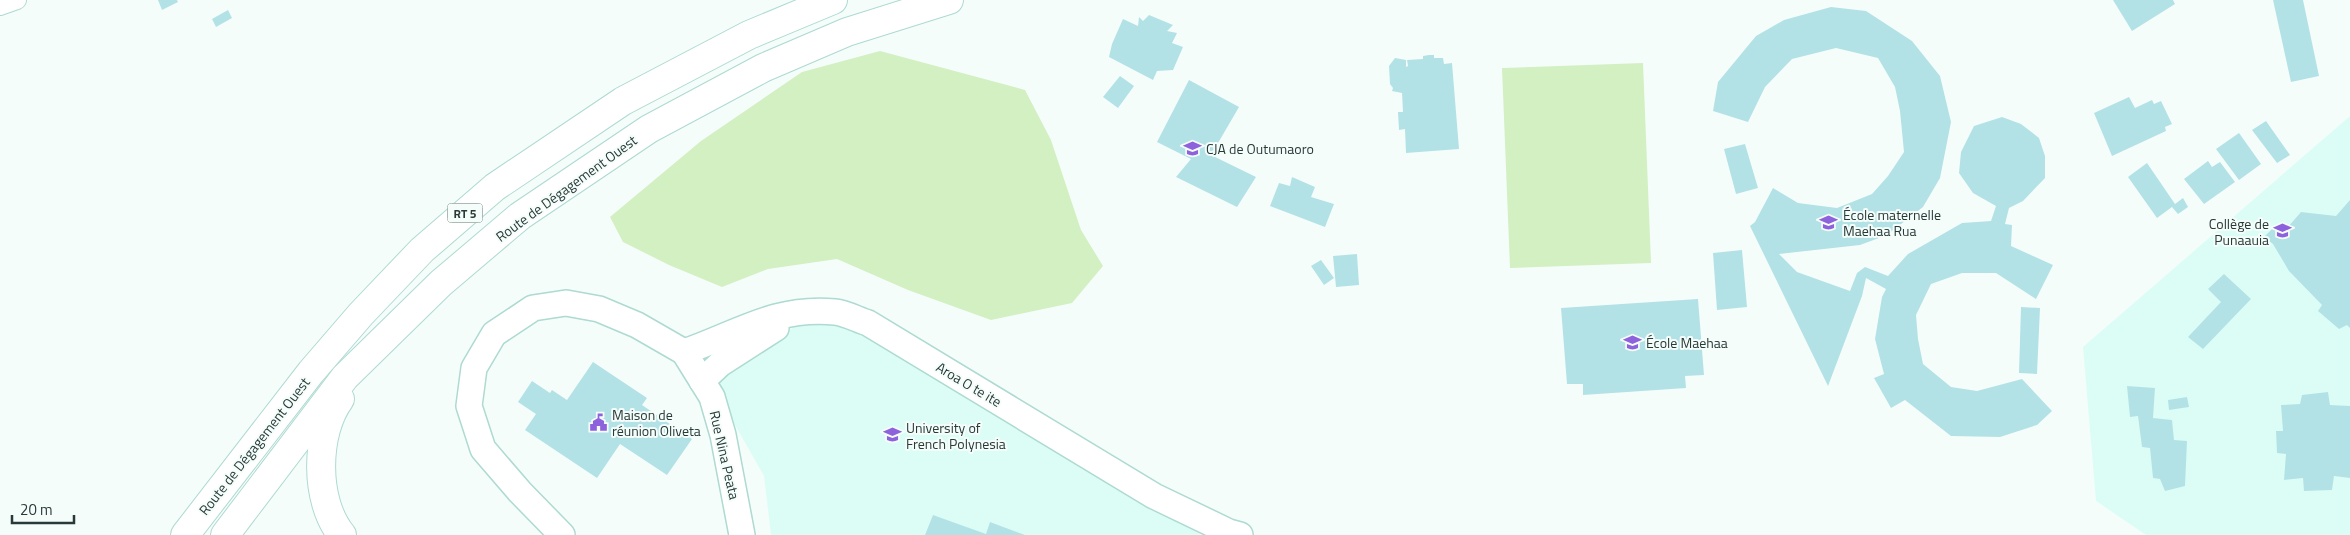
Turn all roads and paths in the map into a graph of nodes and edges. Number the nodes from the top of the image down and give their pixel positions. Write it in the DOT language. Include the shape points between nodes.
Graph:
graph roads {
  1 [pos="17,0"];
  2 [pos="833,0"];
  3 [pos="949,0"];
  4 [pos="0,6"];
  5 [pos="802,312"];
  6 [pos="383,338"];
  7 [pos="684,352"];
  8 [pos="702,381"];
  9 [pos="185,535"];
  10 [pos="225,535"];
  11 [pos="342,535"];
  12 [pos="562,535"];
  13 [pos="742,535"];
  14 [pos="1240,535"];
  1 -- 4 [label="street"];
  2 -- 9 [label="highway, Route de Dégagement Ouest / RT 5" via="749,35 623,101 496,187 422,250 361,314 311,372"];
  3 -- 6 [label="highway, Route de Dégagement Ouest / RT 5" via="846,32 763,68 649,128 520,216 441,283"];
  5 -- 7 [label="main road, Aroa O te ite" via="771,317"];
  5 -- 8 [label="main road" via="720,364"];
  5 -- 14 [label="main road, Aroa O te ite" via="837,312 868,324 1154,496"];
  6 -- 10 [label="highway, Route de Dégagement Ouest / RT 5" via="345,377"];
  6 -- 11 [label="highway" via="331,411 322,455 321,480 327,508"];
  7 -- 8 [label="main road, Rue Nina Peata"];
  7 -- 12 [label="main road" via="599,309 566,303 533,308 494,334 474,368 469,406 480,440 520,492"];
  8 -- 13 [label="main road, Rue Nina Peata" via="712,397 723,435"];
}
